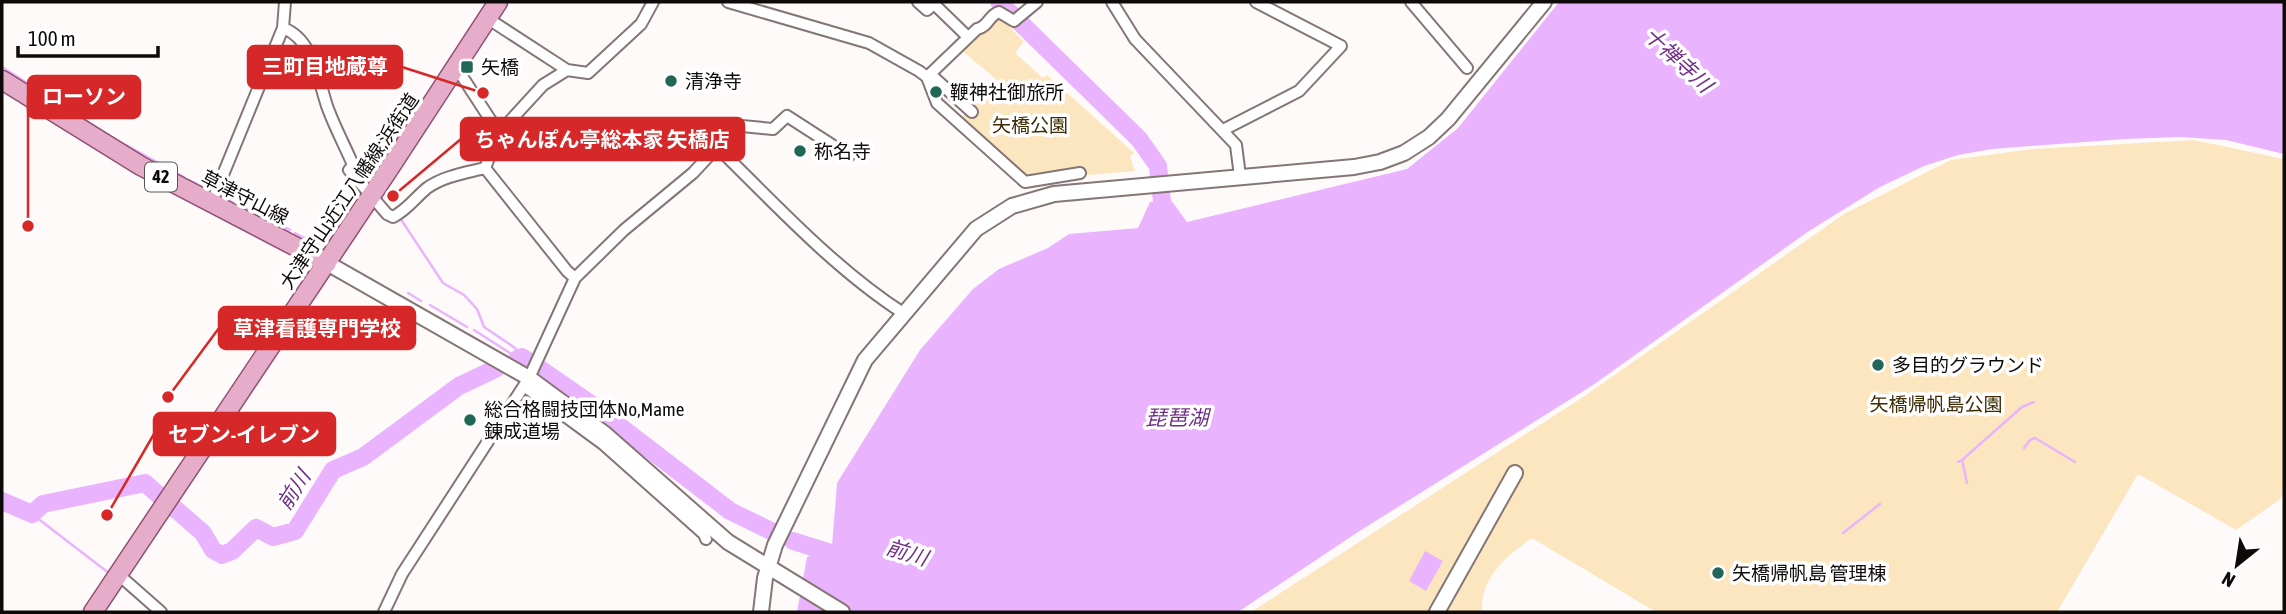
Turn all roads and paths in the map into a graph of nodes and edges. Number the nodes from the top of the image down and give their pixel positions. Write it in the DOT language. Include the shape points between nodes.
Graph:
graph roads {
  1 [pos="285,2"];
  2 [pos="498,2"];
  3 [pos="653,2"];
  4 [pos="728,2"];
  5 [pos="918,2"];
  6 [pos="1037,2"];
  7 [pos="1112,2"];
  8 [pos="1256,2"];
  9 [pos="1411,2"];
  10 [pos="1544,2"];
  11 [pos="935,3"];
  12 [pos="487,18"];
  13 [pos="283,28"];
  14 [pos="968,37"];
  15 [pos="457,67"];
  16 [pos="1467,68"];
  17 [pos="567,70"];
  18 [pos="928,76"];
  19 [pos="2,80"];
  20 [pos="972,112"];
  21 [pos="1223,130"];
  22 [pos="499,133"];
  23 [pos="718,149"];
  24 [pos="849,156"];
  25 [pos="485,168"];
  26 [pos="1080,173"];
  27 [pos="1240,176"];
  28 [pos="370,197"];
  29 [pos="211,204"];
  30 [pos="327,262"];
  31 [pos="575,278"];
  32 [pos="903,313"];
  33 [pos="526,377"];
  34 [pos="1515,473"];
  35 [pos="706,539"];
  36 [pos="768,566"];
  37 [pos="119,575"];
  38 [pos="93,612"];
  39 [pos="161,612"];
  40 [pos="384,612"];
  41 [pos="761,612"];
  42 [pos="842,612"];
  43 [pos="1437,612"];
  1 -- 13 [label="street"];
  2 -- 12 [label="main road, 大津守山近江八幡線;浜街道"];
  3 -- 17 [label="street" via="645,20 588,74"];
  4 -- 18 [label="street" via="869,43"];
  5 -- 11 [label="street" via="927,10"];
  6 -- 14 [label="street" via="1017,19 995,13"];
  7 -- 21 [label="street" via="1135,39"];
  8 -- 21 [label="street" via="1341,46 1299,91"];
  9 -- 16 [label="street"];
  10 -- 27 [label="street" via="1448,119 1404,153 1354,166"];
  11 -- 14 [label="street"];
  12 -- 15 [label="main road, 大津守山近江八幡線;浜街道"];
  12 -- 17 [label="street"];
  13 -- 28 [label="street" via="312,58 326,105 353,165 349,170"];
  13 -- 29 [label="street"];
  14 -- 18 [label="street"];
  15 -- 22 [label="street"];
  15 -- 28 [label="main road, 大津守山近江八幡線;浜街道"];
  17 -- 22 [label="street" via="543,85"];
  18 -- 20 [label="street"];
  18 -- 26 [label="street" via="937,103 1025,182"];
  19 -- 29 [label="main road, 草津守山線 / 42" via="94,139"];
  21 -- 27 [label="street" via="1236,145"];
  22 -- 25 [label="street"];
  23 -- 24 [label="street" via="737,128 773,129 787,116"];
  23 -- 31 [label="street" via="624,229"];
  23 -- 32 [label="street" via="815,240"];
  25 -- 28 [label="street" via="442,179 393,217"];
  25 -- 31 [label="street"];
  27 -- 32 [label="street" via="1055,194 1012,206 964,239"];
  28 -- 30 [label="main road, 大津守山近江八幡線;浜街道"];
  29 -- 30 [label="main road, 草津守山線 / 42"];
  30 -- 33 [label="street"];
  30 -- 37 [label="main road, 大津守山近江八幡線;浜街道"];
  31 -- 33 [label="street" via="539,360"];
  32 -- 36 [label="street" via="856,376"];
  33 -- 35 [label="street"];
  33 -- 36 [label="street" via="605,434 728,542"];
  33 -- 40 [label="street" via="402,574"];
  34 -- 43 [label="street"];
  36 -- 41 [label="street"];
  36 -- 42 [label="street"];
  37 -- 38 [label="main road, 大津守山近江八幡線;浜街道"];
  37 -- 39 [label="street"];
}
